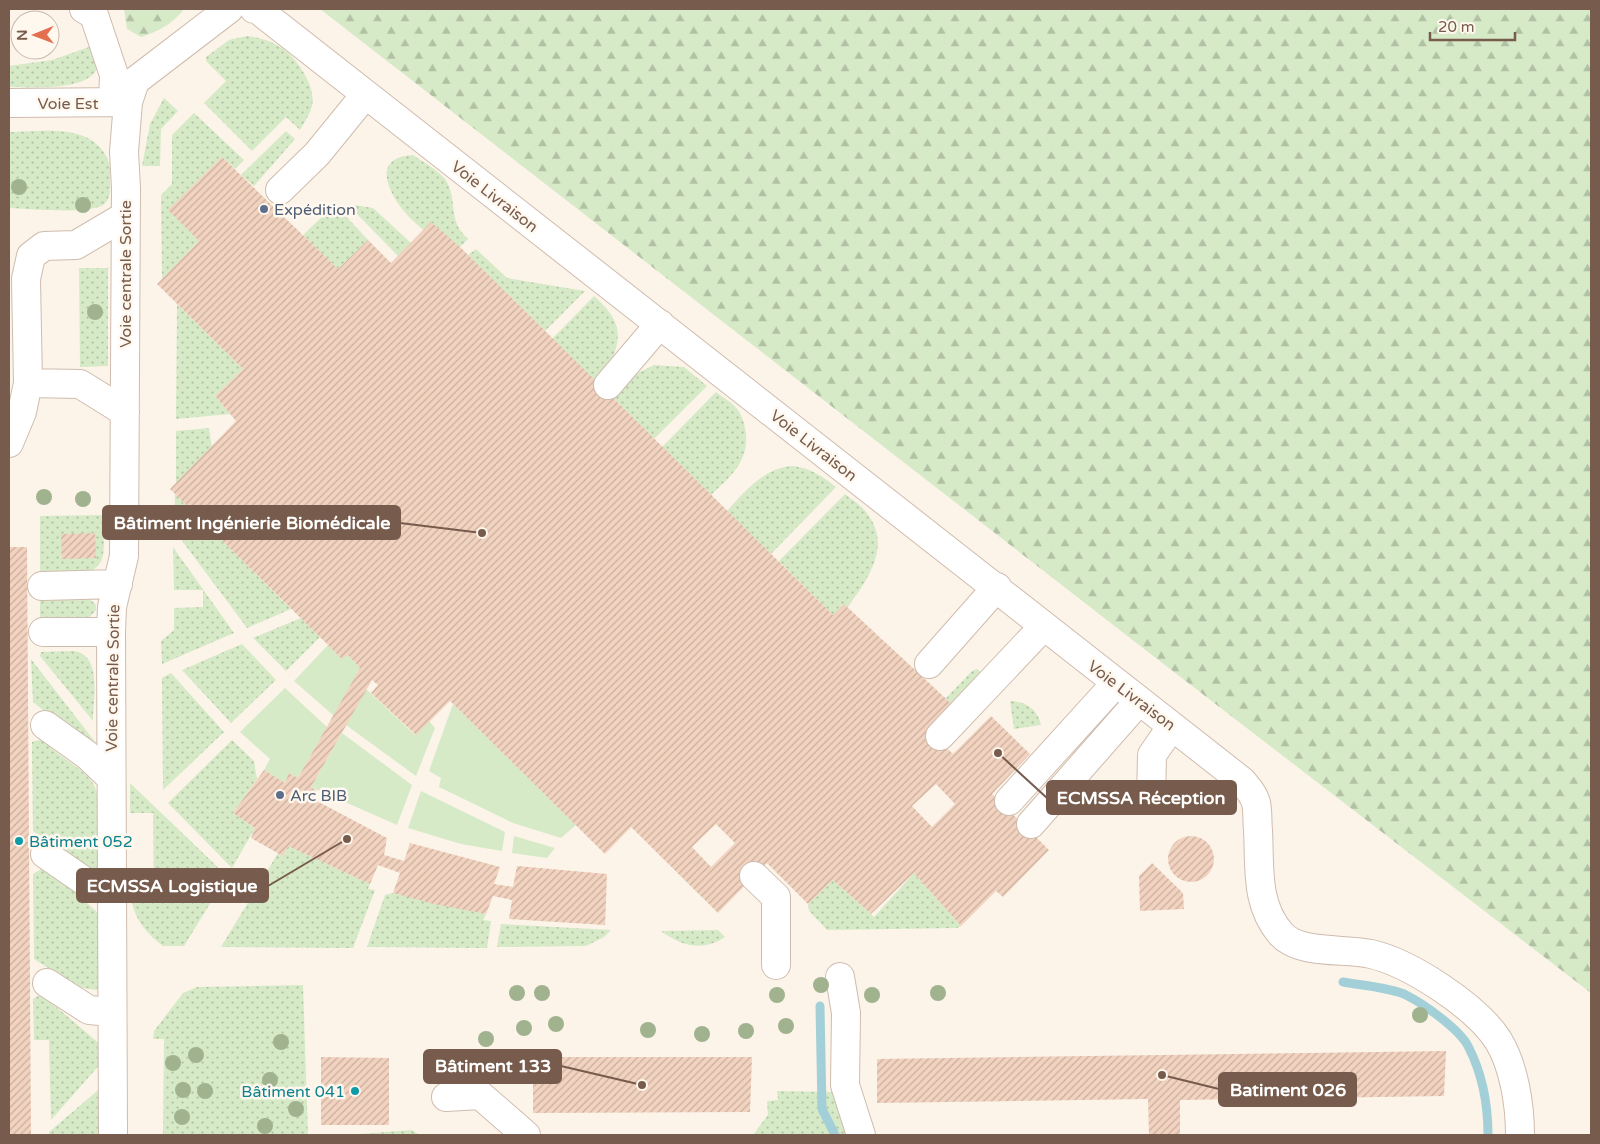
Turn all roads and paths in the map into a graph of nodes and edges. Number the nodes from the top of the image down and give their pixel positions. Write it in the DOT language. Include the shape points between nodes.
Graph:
graph roads {
  1 [pos="84,9"];
  2 [pos="229,9"];
  3 [pos="254,9"];
  4 [pos="365,95"];
  5 [pos="120,102"];
  6 [pos="9,103"];
  7 [pos="280,190"];
  8 [pos="125,216"];
  9 [pos="660,324"];
  10 [pos="28,384"];
  11 [pos="608,385"];
  12 [pos="124,412"];
  13 [pos="9,443"];
  14 [pos="118,584"];
  15 [pos="42,586"];
  16 [pos="997,587"];
  17 [pos="1044,626"];
  18 [pos="42,632"];
  19 [pos="110,632"];
  20 [pos="929,664"];
  21 [pos="1116,683"];
  22 [pos="1139,701"];
  23 [pos="45,725"];
  24 [pos="1172,726"];
  25 [pos="940,736"];
  26 [pos="110,777"];
  27 [pos="1008,800"];
  28 [pos="1151,800"];
  29 [pos="1030,824"];
  30 [pos="46,854"];
  31 [pos="754,876"];
  32 [pos="112,886"];
  33 [pos="776,965"];
  34 [pos="840,977"];
  35 [pos="47,982"];
  36 [pos="112,1012"];
  37 [pos="446,1097"];
  38 [pos="113,1135"];
  39 [pos="526,1135"];
  40 [pos="861,1135"];
  41 [pos="1520,1135"];
  1 -- 5 [label="street, Voie centrale Sortie" via="94,15"];
  2 -- 5 [label="street" via="135,81"];
  3 -- 4 [label="street, Voie Livraison"];
  4 -- 7 [label="street" via="317,154"];
  4 -- 9 [label="street, Voie Livraison"];
  5 -- 6 [label="street, Voie Est"];
  5 -- 8 [label="street, Voie centrale Sortie"];
  8 -- 10 [label="street" via="76,245 44,246 31,256 26,278"];
  8 -- 12 [label="street, Voie centrale Sortie"];
  9 -- 11 [label="street"];
  9 -- 16 [label="street, Voie Livraison"];
  10 -- 12 [label="street" via="80,384"];
  10 -- 13 [label="street" via="22,412"];
  12 -- 14 [label="street, Voie centrale Sortie" via="124,556"];
  14 -- 15 [label="street"];
  14 -- 19 [label="street, Voie centrale Sortie"];
  16 -- 17 [label="street, Voie Livraison"];
  16 -- 20 [label="street"];
  17 -- 21 [label="street, Voie Livraison"];
  17 -- 25 [label="street"];
  18 -- 19 [label="street"];
  19 -- 26 [label="street, Voie centrale Sortie"];
  21 -- 22 [label="street, Voie Livraison"];
  21 -- 27 [label="street"];
  22 -- 24 [label="street, Voie Livraison"];
  22 -- 29 [label="street"];
  23 -- 26 [label="street" via="87,755"];
  24 -- 28 [label="street" via="1152,754"];
  24 -- 41 [label="street, Voie Livraison" via="1242,781 1251,792 1256,804 1262,901 1270,920 1283,936 1297,946 1370,954 1386,959 1443,989 1485,1025 1498,1041 1512,1077"];
  26 -- 32 [label="street, Voie centrale Sortie"];
  30 -- 32 [label="street" via="93,886"];
  31 -- 33 [label="street" via="776,897"];
  32 -- 36 [label="street, Voie centrale Sortie"];
  34 -- 40 [label="street" via="846,1013 845,1085"];
  35 -- 36 [label="street" via="90,1010"];
  36 -- 38 [label="street, Voie centrale Sortie"];
  37 -- 39 [label="street" via="480,1095"];
}
